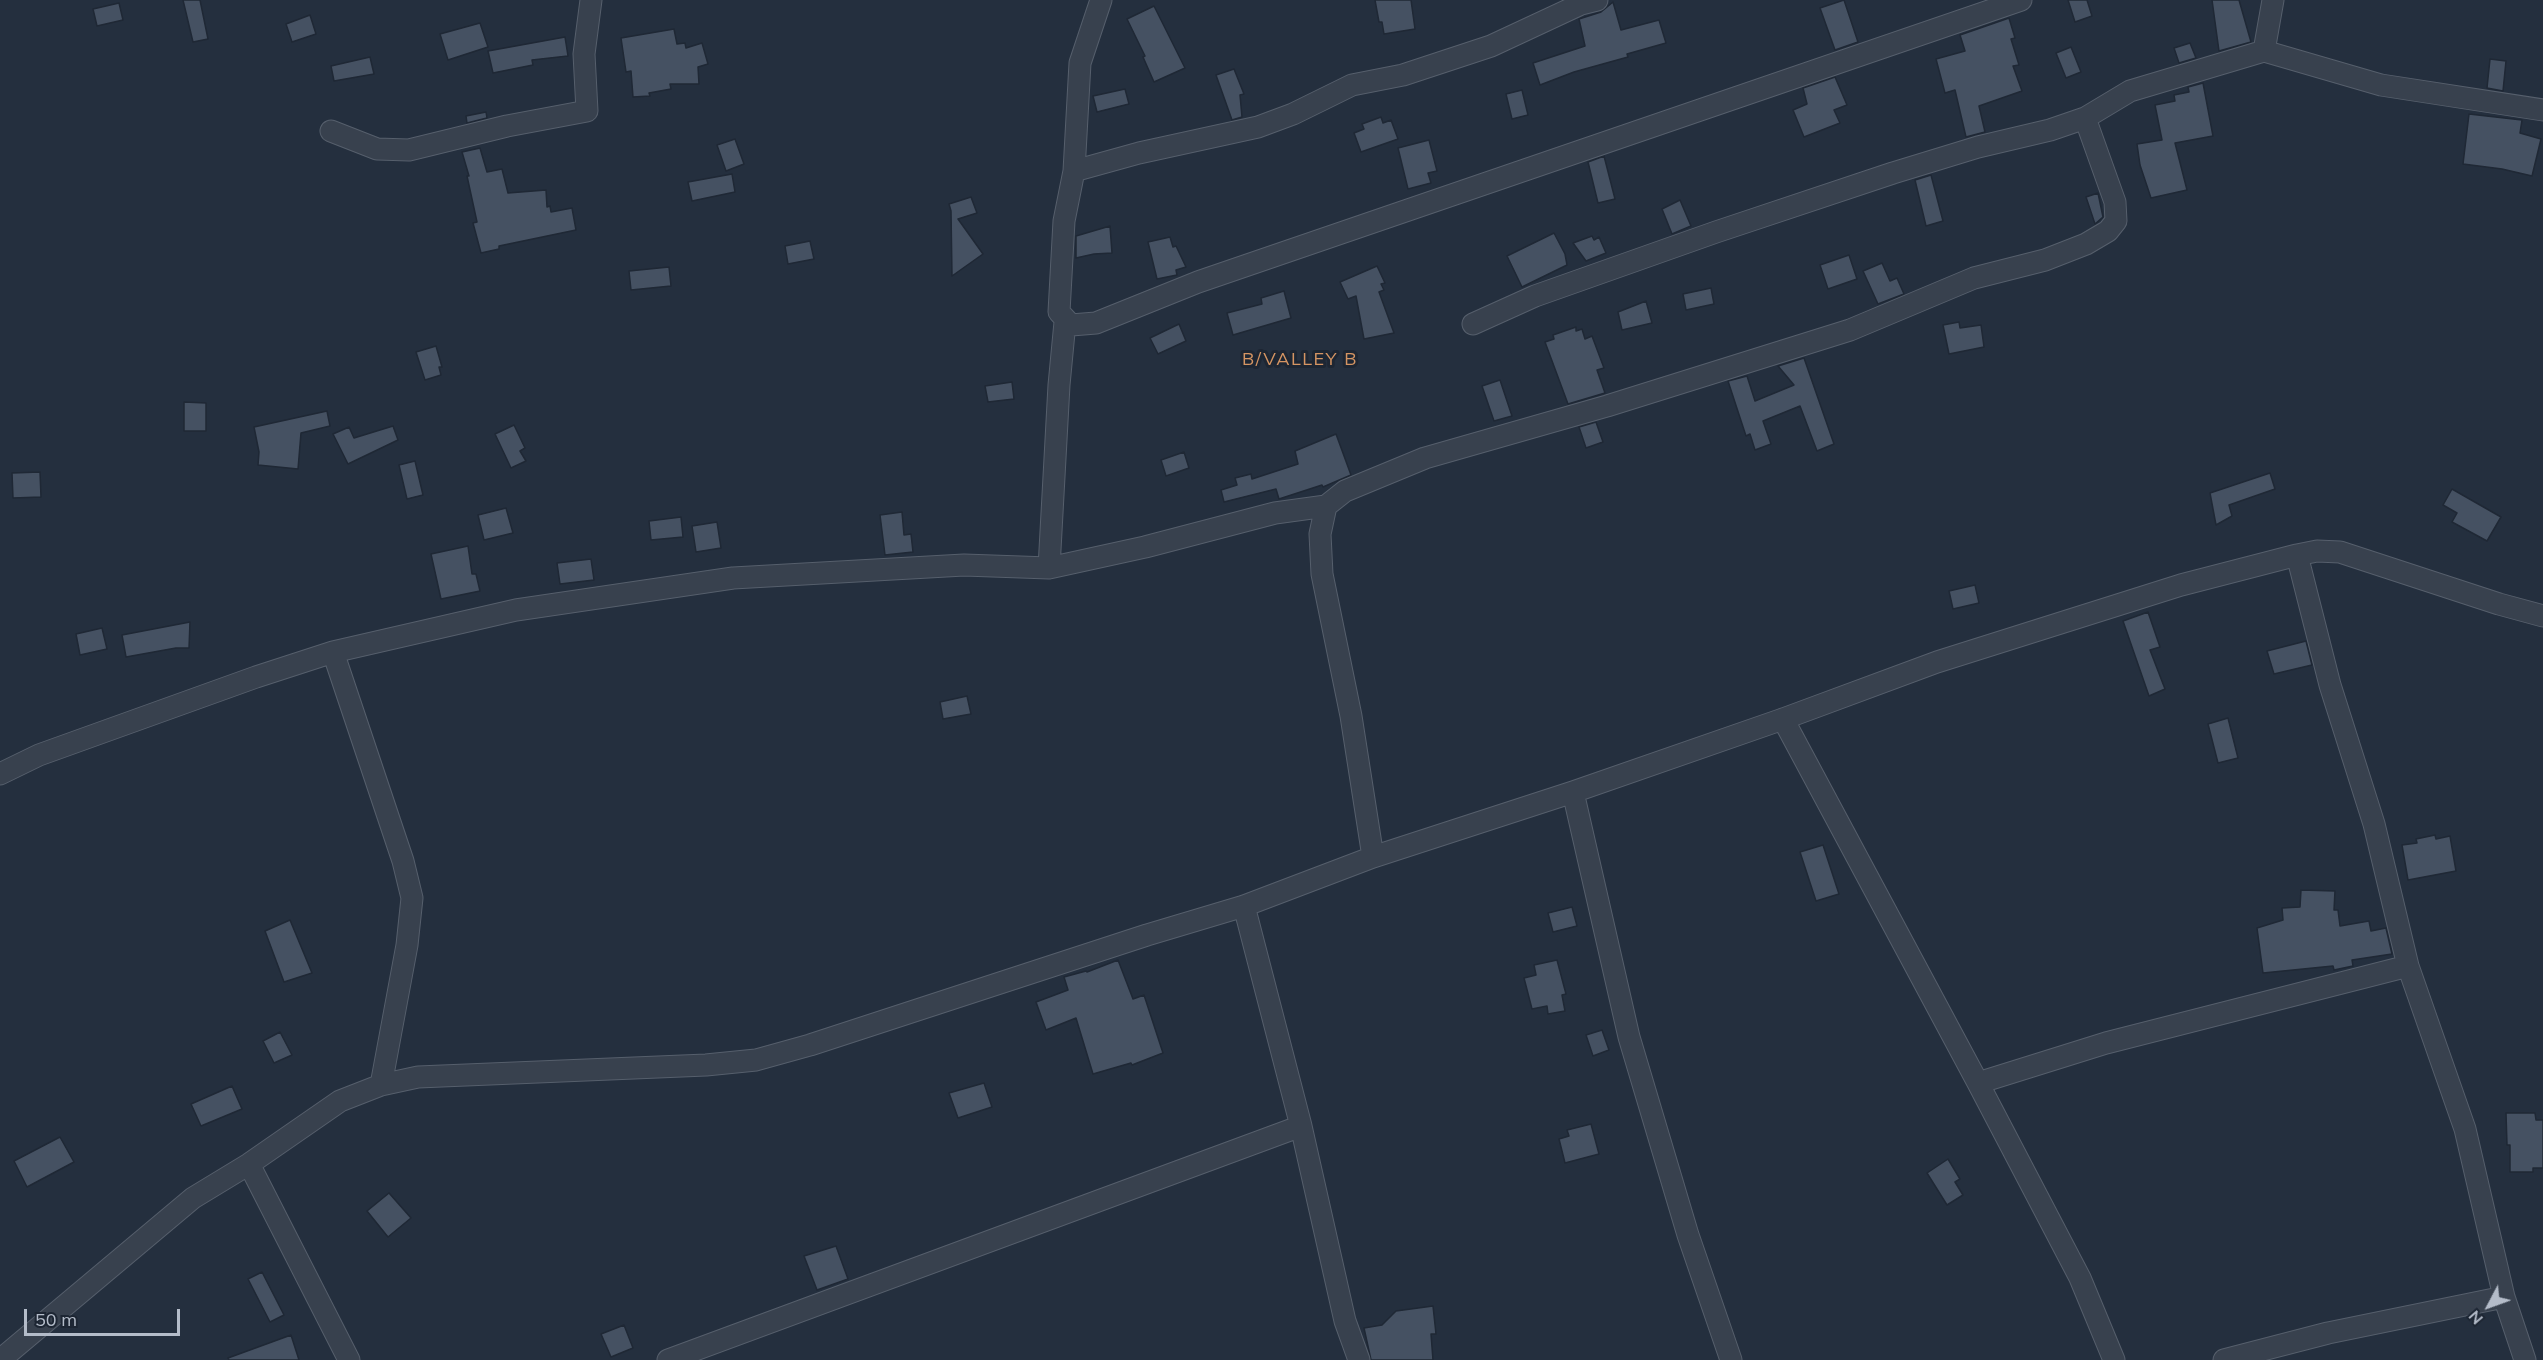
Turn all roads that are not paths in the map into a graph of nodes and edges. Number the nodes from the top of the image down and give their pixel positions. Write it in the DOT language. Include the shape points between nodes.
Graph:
graph roads {
  1 [pos="591,0"];
  2 [pos="1101,0"];
  3 [pos="1597,0"];
  4 [pos="2021,0"];
  5 [pos="2273,0"];
  6 [pos="2264,51"];
  7 [pos="2543,110"];
  8 [pos="2085,118"];
  9 [pos="331,131"];
  10 [pos="1074,171"];
  11 [pos="1065,322"];
  12 [pos="1473,324"];
  13 [pos="1326,506"];
  14 [pos="2297,555"];
  15 [pos="1049,568"];
  16 [pos="2543,616"];
  17 [pos="333,651"];
  18 [pos="1783,719"];
  19 [pos="0,774"];
  20 [pos="1573,792"];
  21 [pos="1373,857"];
  22 [pos="1244,906"];
  23 [pos="2408,966"];
  24 [pos="1978,1083"];
  25 [pos="381,1085"];
  26 [pos="1301,1126"];
  27 [pos="249,1164"];
  28 [pos="2504,1297"];
  29 [pos="0,1360"];
  30 [pos="349,1360"];
  31 [pos="668,1360"];
  32 [pos="1359,1360"];
  33 [pos="1731,1360"];
  34 [pos="2114,1360"];
  35 [pos="2224,1360"];
  36 [pos="2525,1360"];
  1 -- 9 [label="street" via="584,54 587,111 409,150 377,149"];
  2 -- 10 [label="street" via="1080,63"];
  3 -- 10 [label="street" via="1571,8 1491,46 1403,75 1352,85 1258,127"];
  4 -- 11 [label="street" via="1198,282 1096,323"];
  5 -- 6 [label="street"];
  6 -- 7 [label="street" via="2381,85"];
  6 -- 8 [label="street" via="2130,91"];
  8 -- 12 [label="street" via="1893,173 1716,232 1535,296"];
  8 -- 13 [label="street" via="2115,202 2116,221 2108,231 2086,244 2044,260 1974,278 1850,330 1425,458 1345,491"];
  10 -- 11 [label="street" via="1064,221 1059,312"];
  11 -- 15 [label="street"];
  13 -- 15 [label="street" via="1275,513"];
  13 -- 21 [label="street" via="1320,534 1322,574 1351,716"];
  14 -- 16 [label="street" via="2340,552"];
  14 -- 18 [label="street" via="2181,585 1948,658"];
  14 -- 23 [label="street" via="2330,685 2374,825"];
  15 -- 17 [label="street" via="964,565 733,578 516,610"];
  17 -- 19 [label="street" via="39,755"];
  17 -- 25 [label="street" via="412,898"];
  18 -- 20 [label="street"];
  18 -- 24 [label="street"];
  20 -- 21 [label="street"];
  20 -- 33 [label="street" via="1629,1037 1688,1235"];
  21 -- 22 [label="street"];
  22 -- 25 [label="street" via="756,1060 418,1077"];
  22 -- 26 [label="street"];
  23 -- 24 [label="street" via="2106,1043"];
  23 -- 28 [label="street" via="2465,1129"];
  24 -- 34 [label="street" via="2079,1278"];
  25 -- 27 [label="street" via="340,1101"];
  26 -- 31 [label="street"];
  26 -- 32 [label="street" via="1345,1321"];
  27 -- 29 [label="street" via="194,1198"];
  27 -- 30 [label="street"];
  28 -- 35 [label="street" via="2328,1333"];
  28 -- 36 [label="street"];
}
